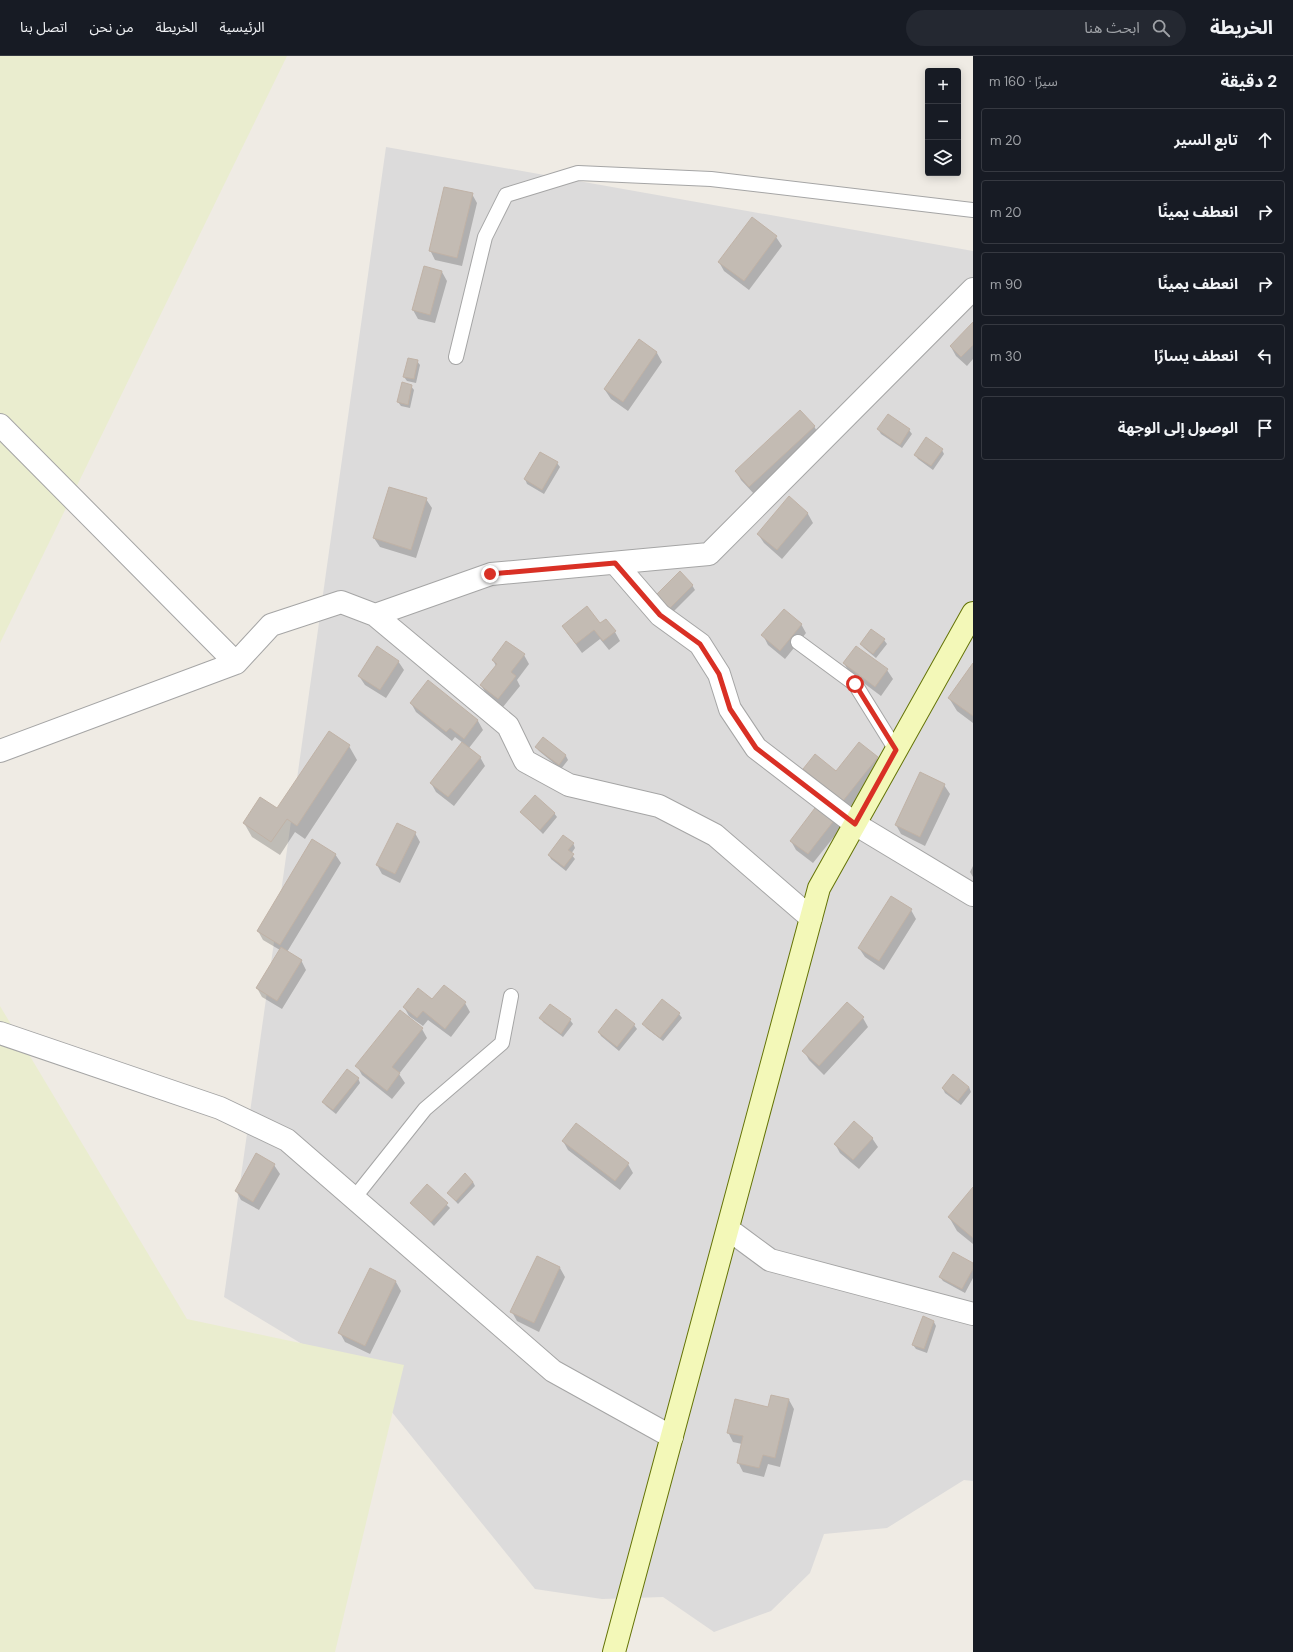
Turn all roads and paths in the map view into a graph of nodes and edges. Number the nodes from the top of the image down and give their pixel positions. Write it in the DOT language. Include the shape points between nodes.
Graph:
graph roads {
  1 [pos="973,210"];
  2 [pos="973,289"];
  3 [pos="456,357"];
  4 [pos="0,425"];
  5 [pos="615,563"];
  6 [pos="973,613"];
  7 [pos="375,615"];
  8 [pos="798,642"];
  9 [pos="236,663"];
  10 [pos="896,750"];
  11 [pos="0,751"];
  12 [pos="855,824"];
  13 [pos="973,895"];
  14 [pos="811,918"];
  15 [pos="511,996"];
  16 [pos="0,1033"];
  17 [pos="355,1197"];
  18 [pos="728,1229"];
  19 [pos="973,1314"];
  20 [pos="672,1437"];
  21 [pos="614,1652"];
  1 -- 3 [label="lane" via="711,179 578,173 506,195 485,237"];
  2 -- 5 [label="street" via="710,554"];
  4 -- 9 [label="street"];
  5 -- 7 [label="street" via="490,574"];
  5 -- 12 [label="street" via="660,615 700,644 719,674 730,709 756,748"];
  6 -- 10 [label="street"];
  7 -- 9 [label="street" via="341,602 271,624"];
  7 -- 14 [label="street" via="508,726 525,761 569,785 659,806 715,835"];
  8 -- 10 [label="lane" via="855,684"];
  9 -- 11 [label="street"];
  10 -- 12 [label="street"];
  12 -- 13 [label="street"];
  12 -- 14 [label="street" via="819,888"];
  14 -- 18 [label="street"];
  15 -- 17 [label="lane" via="502,1043 425,1109"];
  16 -- 17 [label="street" via="220,1108 287,1140"];
  17 -- 20 [label="street" via="553,1371"];
  18 -- 19 [label="street" via="770,1260"];
  18 -- 20 [label="street"];
  20 -- 21 [label="street"];
}
